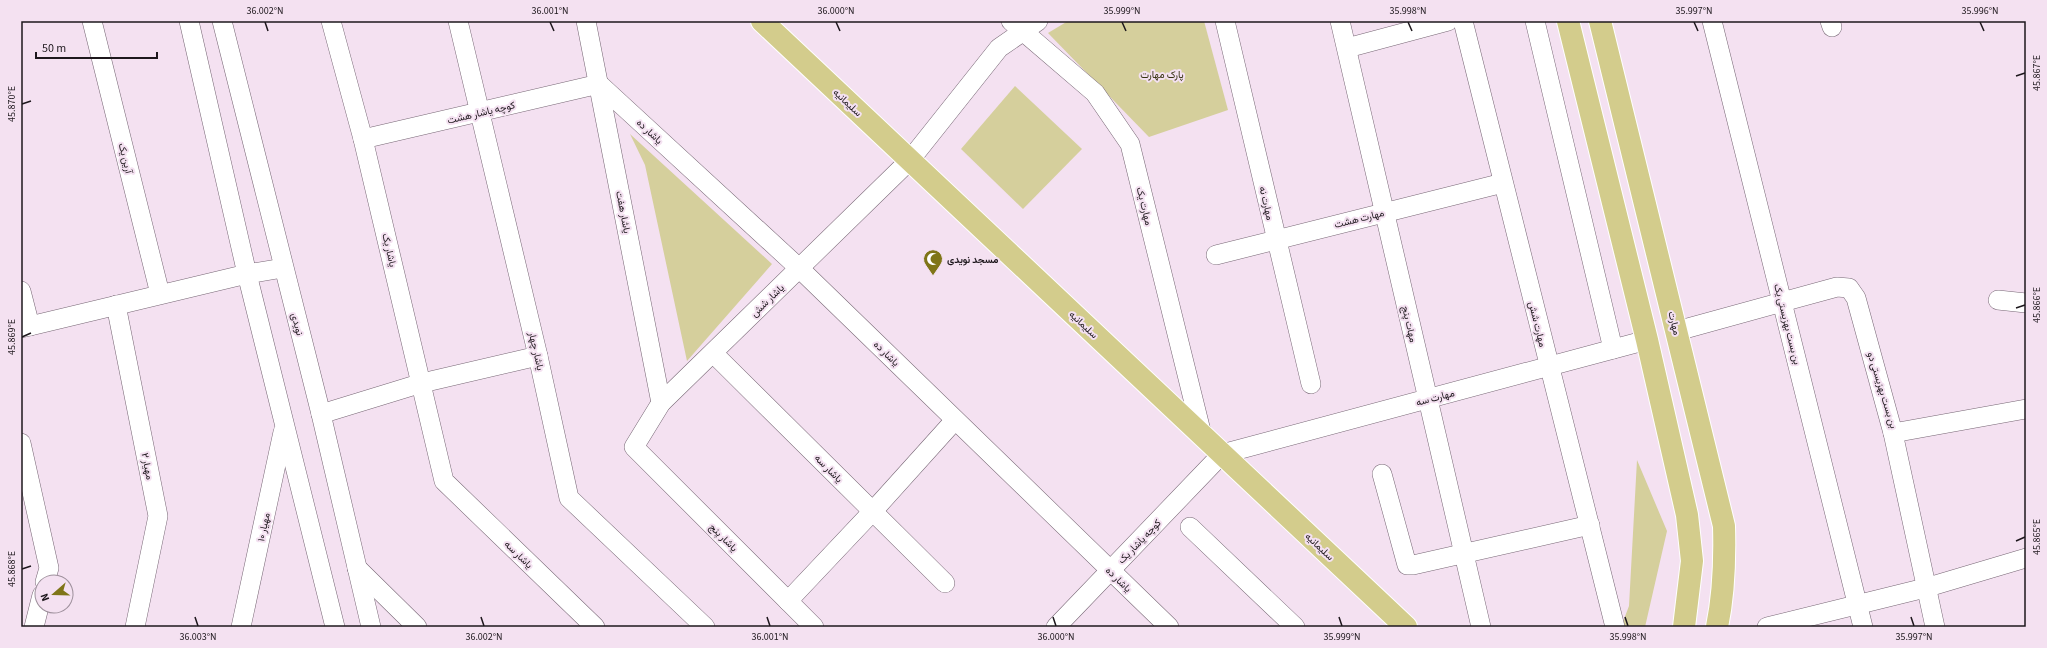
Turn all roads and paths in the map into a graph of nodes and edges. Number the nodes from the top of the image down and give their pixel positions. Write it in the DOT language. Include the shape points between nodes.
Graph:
graph roads {
  1 [pos="92,21"];
  2 [pos="189,21"];
  3 [pos="222,21"];
  4 [pos="331,21"];
  5 [pos="458,21"];
  6 [pos="586,21"];
  7 [pos="762,21"];
  8 [pos="1225,21"];
  9 [pos="1340,21"];
  10 [pos="1448,21"];
  11 [pos="1462,21"];
  12 [pos="1535,21"];
  13 [pos="1568,21"];
  14 [pos="1600,21"];
  15 [pos="1712,21"];
  16 [pos="1024,24"];
  17 [pos="1346,48"];
  18 [pos="599,84"];
  19 [pos="479,112"];
  20 [pos="363,139"];
  21 [pos="910,160"];
  22 [pos="1503,183"];
  23 [pos="1384,211"];
  24 [pos="1275,240"];
  25 [pos="1216,255"];
  26 [pos="283,268"];
  27 [pos="799,268"];
  28 [pos="247,274"];
  29 [pos="21,291"];
  30 [pos="160,294"];
  31 [pos="1998,300"];
  32 [pos="1782,301"];
  33 [pos="2026,303"];
  34 [pos="116,305"];
  35 [pos="25,327"];
  36 [pos="1677,331"];
  37 [pos="1647,340"];
  38 [pos="1613,349"];
  39 [pos="713,353"];
  40 [pos="538,356"];
  41 [pos="1549,366"];
  42 [pos="422,383"];
  43 [pos="1311,384"];
  44 [pos="1428,399"];
  45 [pos="661,403"];
  46 [pos="2026,409"];
  47 [pos="321,414"];
  48 [pos="955,420"];
  49 [pos="284,426"];
  50 [pos="1893,433"];
  51 [pos="1202,435"];
  52 [pos="21,443"];
  53 [pos="634,447"];
  54 [pos="1222,454"];
  55 [pos="1382,474"];
  56 [pos="444,481"];
  57 [pos="873,511"];
  58 [pos="1590,525"];
  59 [pos="1190,526"];
  60 [pos="1464,553"];
  61 [pos="2026,558"];
  62 [pos="357,568"];
  63 [pos="1111,570"];
  64 [pos="47,574"];
  65 [pos="945,583"];
  66 [pos="1925,588"];
  67 [pos="788,601"];
  68 [pos="1858,605"];
  69 [pos="37,614"];
  70 [pos="34,627"];
  71 [pos="136,627"];
  72 [pos="241,627"];
  73 [pos="335,627"];
  74 [pos="371,627"];
  75 [pos="417,627"];
  76 [pos="595,627"];
  77 [pos="705,627"];
  78 [pos="814,627"];
  79 [pos="1056,627"];
  80 [pos="1170,627"];
  81 [pos="1295,627"];
  82 [pos="1406,627"];
  83 [pos="1481,627"];
  84 [pos="1615,627"];
  85 [pos="1684,627"];
  86 [pos="1717,627"];
  87 [pos="1767,627"];
  88 [pos="1863,627"];
  89 [pos="1935,627"];
  1 -- 30 [label="street, آرین یک"];
  2 -- 28 [label="street"];
  3 -- 26 [label="street, نویدی"];
  4 -- 20 [label="street, یاشار یک"];
  5 -- 19 [label="street, یاشار چهار"];
  6 -- 18 [label="street, یاشار هفت"];
  7 -- 21 [label="main road, سلیمانیه"];
  8 -- 24 [label="street, مهارت نه"];
  9 -- 17 [label="street, مهات پنج"];
  10 -- 17 [label="street"];
  11 -- 22 [label="street, مهارت شش"];
  12 -- 38 [label="street"];
  13 -- 37 [label="main road"];
  14 -- 36 [label="main road, مهارت"];
  15 -- 32 [label="street, بن بست بهزیستی یک"];
  16 -- 21 [label="street, یاشار شش" via="999,48"];
  16 -- 51 [label="street, مهارت یک" via="1096,92 1130,144"];
  17 -- 23 [label="street, مهات پنج"];
  18 -- 19 [label="street, کوچه یاشار هشت"];
  18 -- 27 [label="street, یاشار ده"];
  18 -- 45 [label="street, یاشار هفت"];
  19 -- 20 [label="street, کوچه یاشار هشت"];
  19 -- 40 [label="street, یاشار چهار"];
  20 -- 42 [label="street, یاشار یک"];
  21 -- 27 [label="street, یاشار شش"];
  21 -- 51 [label="main road, سلیمانیه"];
  22 -- 23 [label="street, مهارت هشت"];
  22 -- 41 [label="street, مهارت شش"];
  23 -- 24 [label="street, مهارت هشت"];
  23 -- 44 [label="street, مهات پنج"];
  24 -- 25 [label="street, مهارت هشت"];
  24 -- 43 [label="street, مهارت نه"];
  26 -- 28 [label="street"];
  26 -- 47 [label="street, نویدی"];
  27 -- 39 [label="street, یاشار شش"];
  27 -- 48 [label="street, یاشار ده"];
  28 -- 30 [label="street"];
  28 -- 49 [label="street"];
  29 -- 35 [label="street"];
  30 -- 34 [label="street"];
  31 -- 33 [label="street"];
  32 -- 36 [label="street"];
  32 -- 50 [label="street, بن بست بهزیستی دو" via="1837,287 1849,288 1856,298"];
  32 -- 68 [label="street, بن بست بهزیستی یک"];
  34 -- 35 [label="street"];
  34 -- 71 [label="street, مهیار ۲" via="158,516"];
  36 -- 37 [label="main road"];
  36 -- 86 [label="main road, مهارت" via="1724,526 1725,565"];
  37 -- 38 [label="street, مهارت سه"];
  37 -- 85 [label="main road" via="1687,515 1692,561"];
  38 -- 41 [label="street, مهارت سه"];
  39 -- 45 [label="street, یاشار شش"];
  39 -- 57 [label="street, یاشار سه"];
  40 -- 42 [label="street"];
  40 -- 77 [label="street, یاشار چهار" via="569,498"];
  41 -- 44 [label="street, مهارت سه"];
  41 -- 58 [label="street, مهارت شش"];
  42 -- 47 [label="street"];
  42 -- 56 [label="street, یاشار یک"];
  44 -- 54 [label="street, مهارت سه"];
  44 -- 60 [label="street, مهات پنج"];
  45 -- 53 [label="street, یاشار شش"];
  46 -- 50 [label="street, بن بست بهزیستی دو"];
  47 -- 62 [label="street, نویدی"];
  48 -- 57 [label="street"];
  48 -- 63 [label="street, یاشار ده"];
  49 -- 72 [label="street, مهیار ۱۰"];
  49 -- 73 [label="street"];
  50 -- 66 [label="street"];
  51 -- 54 [label="main road, سلیمانیه"];
  52 -- 64 [label="street" via="49,568"];
  53 -- 67 [label="street, یاشار پنج"];
  54 -- 63 [label="street, کوچه یاشار یک"];
  54 -- 82 [label="main road, سلیمانیه"];
  55 -- 60 [label="street" via="1407,565"];
  56 -- 76 [label="street, یاشار سه"];
  57 -- 65 [label="street, یاشار سه"];
  57 -- 67 [label="street"];
  58 -- 60 [label="street"];
  58 -- 84 [label="street, مهارت شش"];
  59 -- 81 [label="street"];
  60 -- 83 [label="street, مهات پنج"];
  61 -- 66 [label="street"];
  62 -- 74 [label="street, نویدی"];
  62 -- 75 [label="street"];
  63 -- 79 [label="street, کوچه یاشار یک"];
  63 -- 80 [label="street, یاشار ده"];
  66 -- 68 [label="street"];
  66 -- 89 [label="street"];
  67 -- 78 [label="street, یاشار پنج"];
  68 -- 87 [label="street"];
  68 -- 88 [label="street, بن بست بهزیستی یک"];
  69 -- 70 [label="street"];
}
